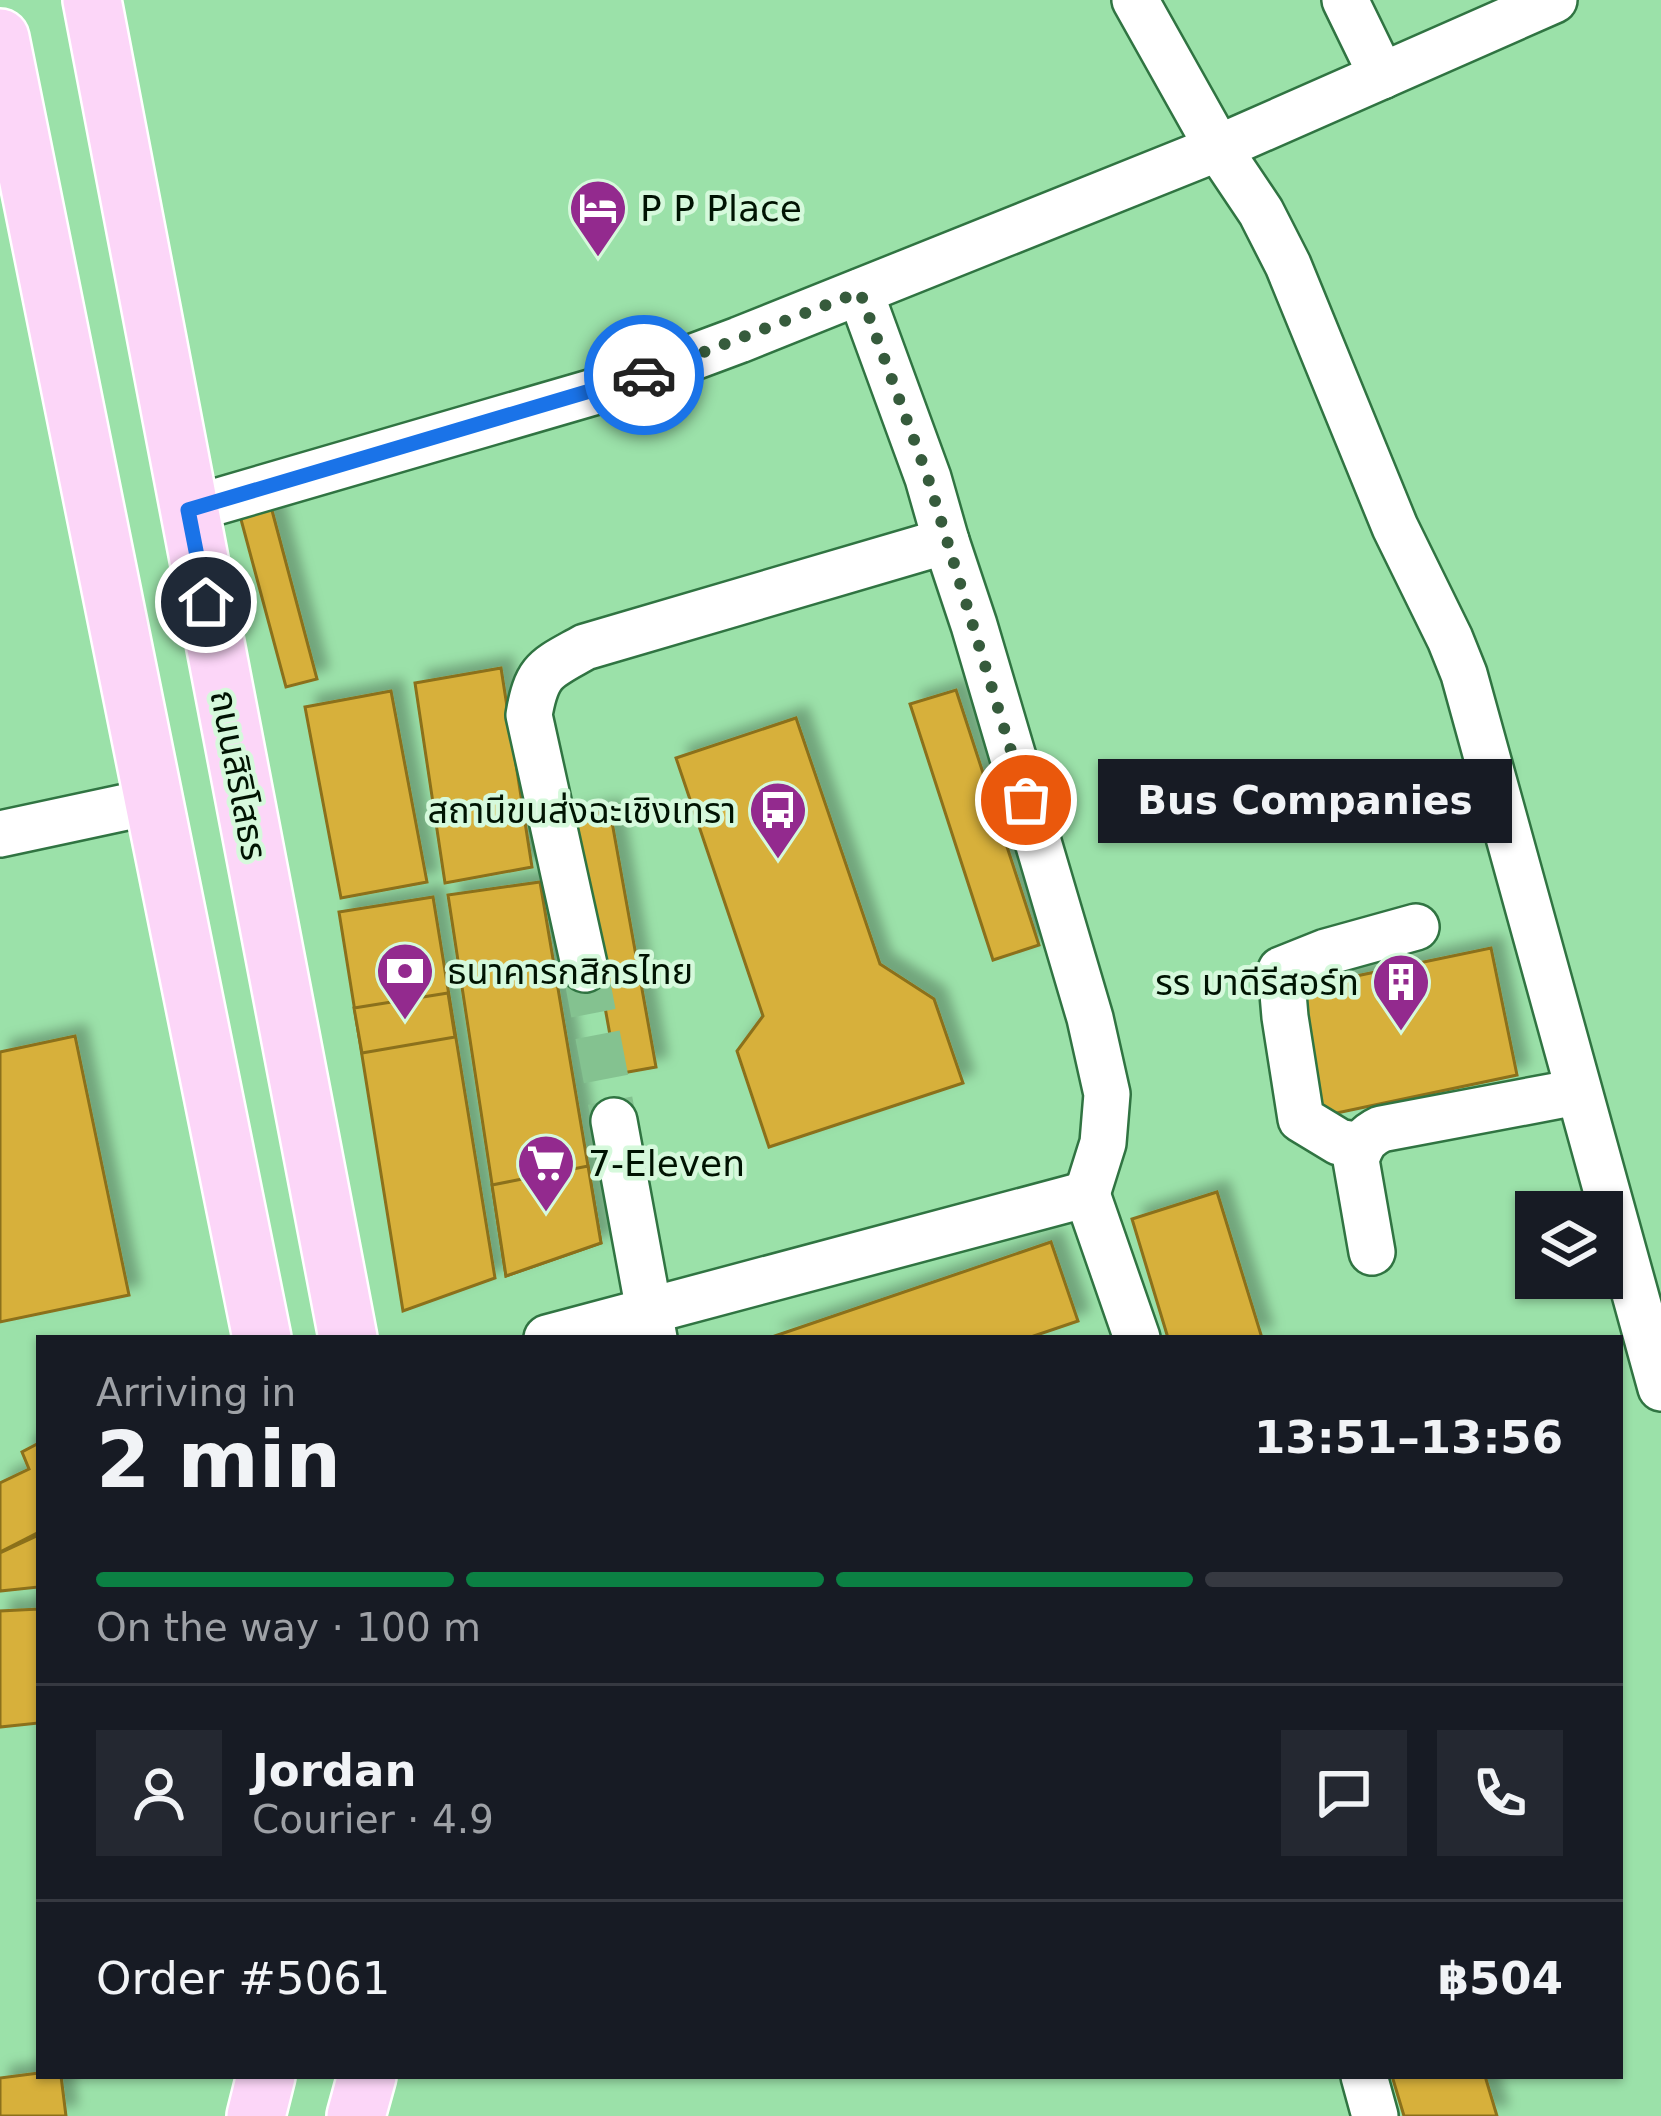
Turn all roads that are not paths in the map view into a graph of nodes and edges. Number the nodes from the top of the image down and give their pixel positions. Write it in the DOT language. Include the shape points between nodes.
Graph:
graph roads {
  1 [pos="92,0"];
  2 [pos="1135,0"];
  3 [pos="1345,0"];
  4 [pos="1554,0"];
  5 [pos="0,38"];
  6 [pos="1382,76"];
  7 [pos="1218,148"];
  8 [pos="860,292"];
  9 [pos="188,510"];
  10 [pos="946,542"];
  11 [pos="154,801"];
  12 [pos="0,834"];
  13 [pos="1416,927"];
  14 [pos="585,969"];
  15 [pos="1577,1092"];
  16 [pos="614,1121"];
  17 [pos="1360,1146"];
  18 [pos="1087,1194"];
  19 [pos="1372,1252"];
  20 [pos="651,1324"];
  21 [pos="261,1335"];
  22 [pos="347,1335"];
  23 [pos="569,1335"];
  24 [pos="1136,1335"];
  25 [pos="1661,1388"];
  26 [pos="265,2079"];
  27 [pos="366,2079"];
  28 [pos="1365,2079"];
  29 [pos="256,2116"];
  30 [pos="356,2116"];
  31 [pos="1376,2116"];
  1 -- 9 [label="main road, ถนนสิริโสธร"];
  2 -- 7 [label="street"];
  3 -- 6 [label="street"];
  4 -- 6 [label="street"];
  5 -- 11 [label="main road"];
  6 -- 7 [label="street"];
  7 -- 8 [label="street"];
  7 -- 15 [label="street" via="1288,266 1394,527 1464,674"];
  8 -- 9 [label="street" via="621,384"];
  8 -- 10 [label="street"];
  9 -- 22 [label="main road, ถนนสิริโสธร"];
  10 -- 14 [label="street" via="585,647 534,685 529,715"];
  10 -- 18 [label="street" via="1107,1094"];
  11 -- 12 [label="street"];
  11 -- 21 [label="main road"];
  13 -- 17 [label="street" via="1281,970 1301,1119"];
  15 -- 17 [label="street" via="1381,1129"];
  15 -- 25 [label="street"];
  16 -- 20 [label="street"];
  17 -- 19 [label="street"];
  18 -- 20 [label="street"];
  18 -- 24 [label="street"];
  20 -- 23 [label="street"];
  26 -- 29 [label="main road"];
  27 -- 30 [label="main road"];
  28 -- 31 [label="street"];
}
